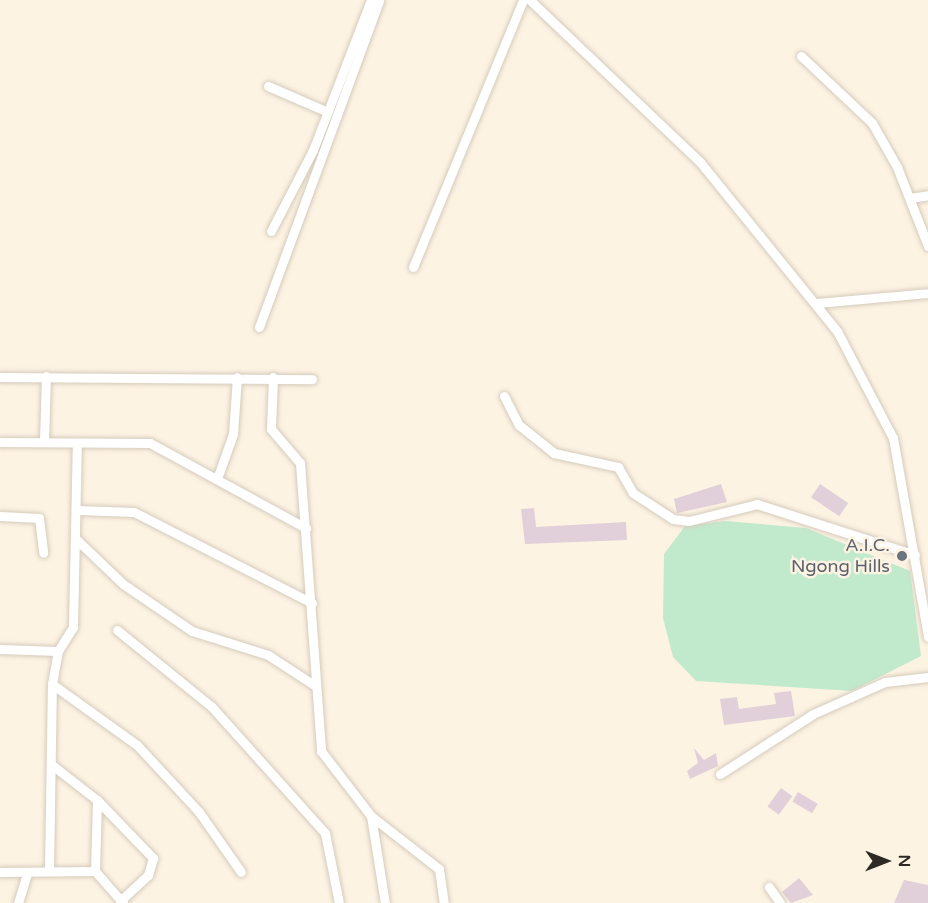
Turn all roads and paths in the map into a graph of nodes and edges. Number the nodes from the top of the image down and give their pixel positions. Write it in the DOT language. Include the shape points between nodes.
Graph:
graph roads {
  1 [pos="371,0"];
  2 [pos="379,0"];
  3 [pos="523,0"];
  4 [pos="530,0"];
  5 [pos="801,57"];
  6 [pos="268,86"];
  7 [pos="328,112"];
  8 [pos="928,195"];
  9 [pos="910,198"];
  10 [pos="271,231"];
  11 [pos="928,246"];
  12 [pos="413,267"];
  13 [pos="928,293"];
  14 [pos="817,303"];
  15 [pos="260,327"];
  16 [pos="46,376"];
  17 [pos="0,377"];
  18 [pos="237,377"];
  19 [pos="273,378"];
  20 [pos="312,379"];
  21 [pos="504,396"];
  22 [pos="0,442"];
  23 [pos="44,442"];
  24 [pos="77,443"];
  25 [pos="218,476"];
  26 [pos="78,510"];
  27 [pos="0,516"];
  28 [pos="306,528"];
  29 [pos="77,540"];
  30 [pos="43,553"];
  31 [pos="915,555"];
  32 [pos="312,603"];
  33 [pos="117,630"];
  34 [pos="928,637"];
  35 [pos="0,649"];
  36 [pos="58,651"];
  37 [pos="928,677"];
  38 [pos="52,684"];
  39 [pos="314,685"];
  40 [pos="52,765"];
  41 [pos="720,774"];
  42 [pos="98,800"];
  43 [pos="371,816"];
  44 [pos="49,871"];
  45 [pos="95,871"];
  46 [pos="0,872"];
  47 [pos="241,872"];
  48 [pos="27,873"];
  49 [pos="769,887"];
  50 [pos="121,902"];
  51 [pos="18,903"];
  52 [pos="339,903"];
  53 [pos="385,903"];
  54 [pos="444,903"];
  55 [pos="780,903"];
  1 -- 7 [label="street"];
  2 -- 15 [label="street"];
  3 -- 12 [label="street"];
  4 -- 14 [label="street" via="575,38 700,162"];
  5 -- 9 [label="street" via="872,123"];
  6 -- 7 [label="street"];
  7 -- 10 [label="street"];
  8 -- 9 [label="street"];
  9 -- 11 [label="street"];
  13 -- 14 [label="street"];
  14 -- 31 [label="street" via="880,406 902,476"];
  16 -- 17 [label="street"];
  16 -- 18 [label="street"];
  16 -- 23 [label="street"];
  18 -- 19 [label="street"];
  18 -- 25 [label="street" via="233,434"];
  19 -- 20 [label="street"];
  19 -- 28 [label="street" via="271,429 300,463"];
  21 -- 31 [label="street" via="519,425 554,453 618,467 633,493 673,519 689,520 757,504"];
  22 -- 23 [label="street"];
  23 -- 24 [label="street"];
  24 -- 25 [label="street" via="150,443"];
  24 -- 26 [label="street"];
  25 -- 28 [label="street"];
  26 -- 29 [label="street"];
  26 -- 32 [label="street" via="134,512"];
  27 -- 30 [label="street" via="39,518"];
  28 -- 32 [label="street"];
  29 -- 36 [label="street" via="73,627"];
  29 -- 39 [label="street" via="123,584 192,631 268,655"];
  31 -- 34 [label="street"];
  32 -- 39 [label="street"];
  33 -- 52 [label="street" via="211,706 325,832"];
  35 -- 36 [label="street"];
  36 -- 38 [label="street"];
  37 -- 41 [label="street" via="885,681 813,714"];
  38 -- 40 [label="street"];
  38 -- 47 [label="street" via="137,745 199,812"];
  39 -- 43 [label="street" via="321,751"];
  40 -- 42 [label="street"];
  40 -- 44 [label="street"];
  42 -- 45 [label="street"];
  42 -- 50 [label="street" via="154,863"];
  43 -- 53 [label="street"];
  43 -- 54 [label="street" via="439,869"];
  44 -- 45 [label="street"];
  44 -- 48 [label="street"];
  45 -- 50 [label="street"];
  46 -- 48 [label="street"];
  48 -- 51 [label="street"];
  49 -- 55 [label="street"];
}
